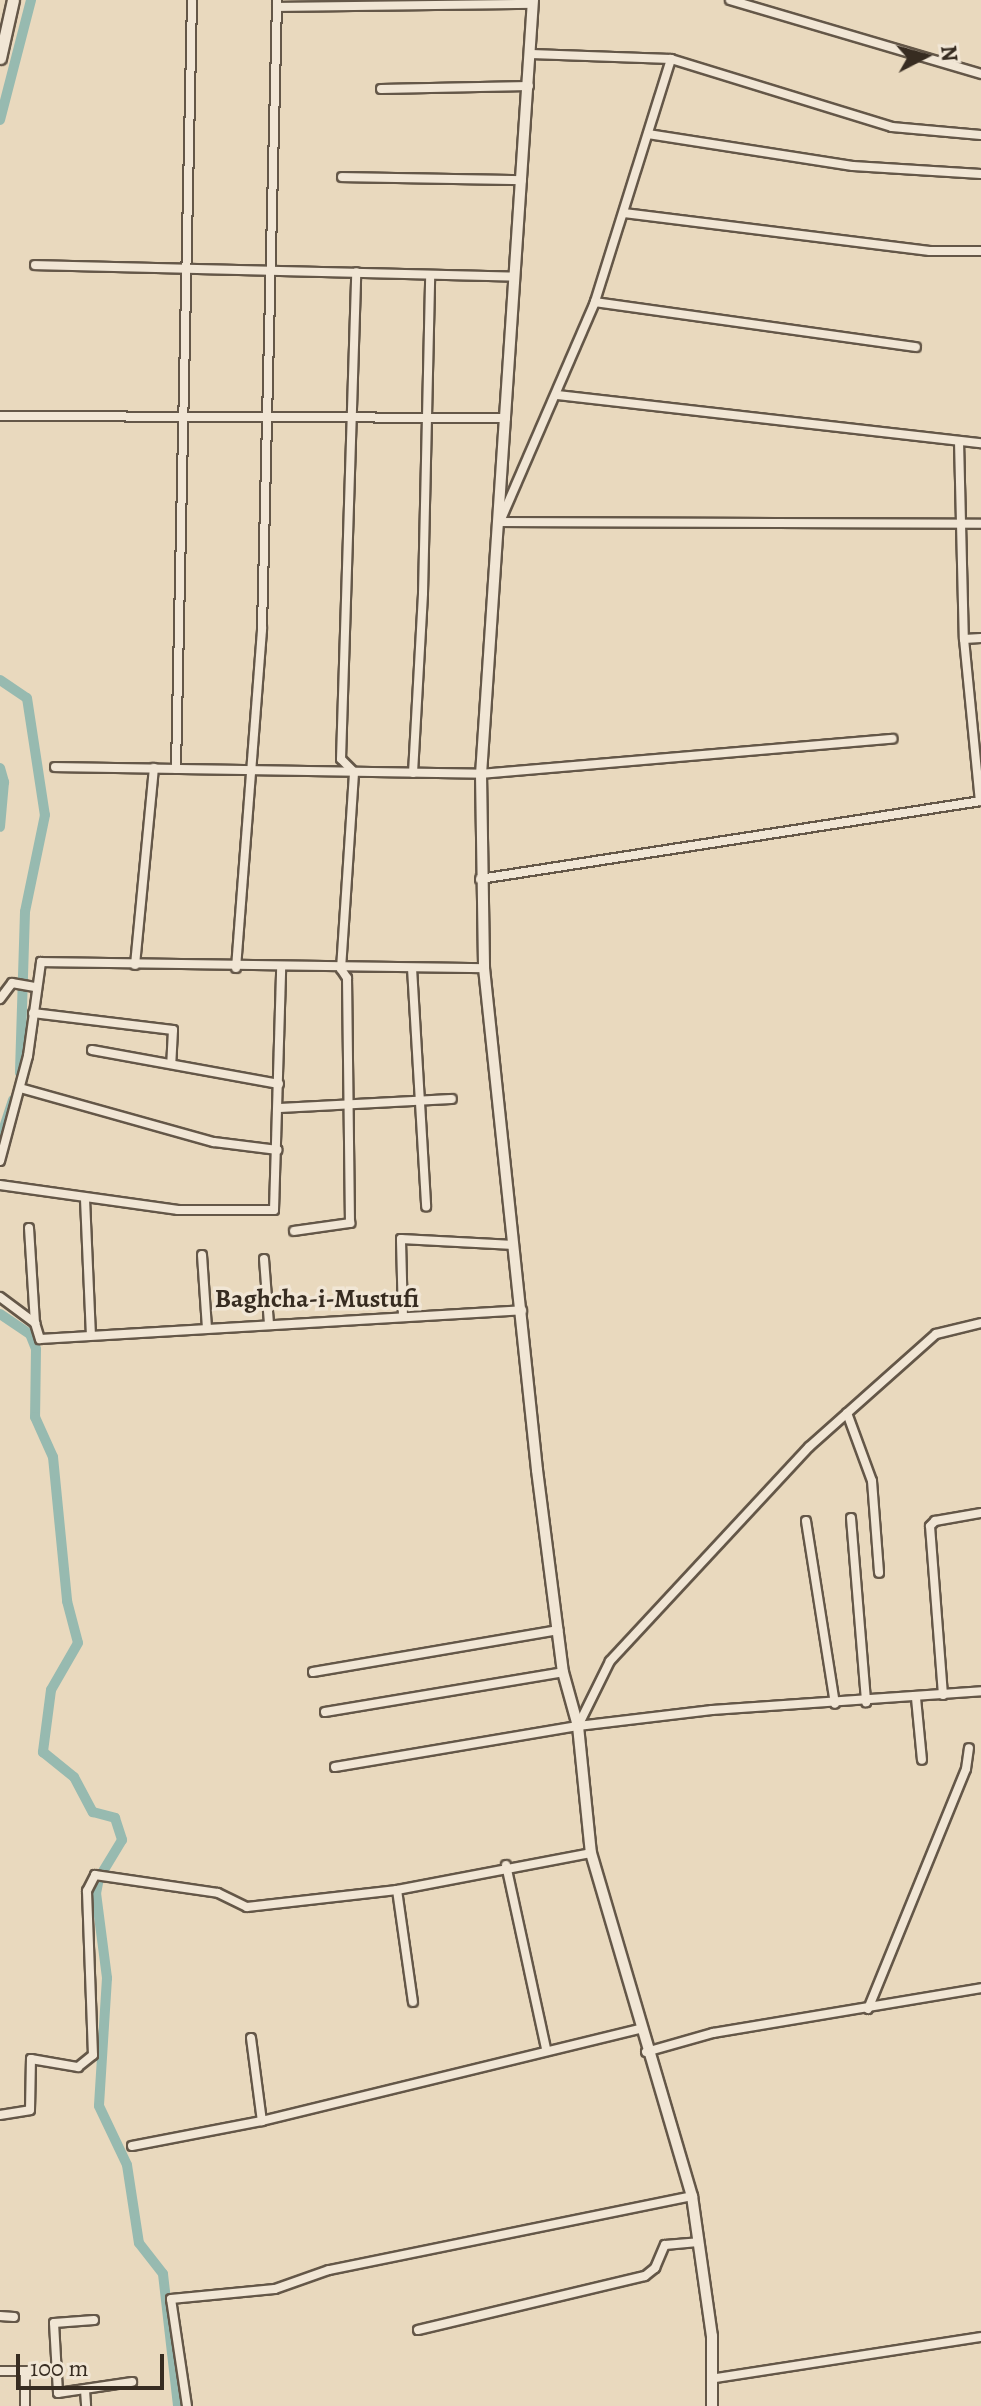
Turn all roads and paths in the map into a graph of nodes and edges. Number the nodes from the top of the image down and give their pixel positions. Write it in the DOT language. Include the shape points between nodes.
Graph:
graph roads {
  1 [pos="13,0"];
  2 [pos="192,0"];
  3 [pos="730,0"];
  4 [pos="533,2"];
  5 [pos="277,3"];
  6 [pos="531,54"];
  7 [pos="0,58"];
  8 [pos="671,59"];
  9 [pos="981,74"];
  10 [pos="529,86"];
  11 [pos="381,89"];
  12 [pos="648,134"];
  13 [pos="981,135"];
  14 [pos="981,174"];
  15 [pos="342,177"];
  16 [pos="522,180"];
  17 [pos="624,213"];
  18 [pos="981,251"];
  19 [pos="35,265"];
  20 [pos="184,272"];
  21 [pos="356,272"];
  22 [pos="270,273"];
  23 [pos="430,275"];
  24 [pos="515,277"];
  25 [pos="595,302"];
  26 [pos="916,347"];
  27 [pos="557,395"];
  28 [pos="0,416"];
  29 [pos="184,417"];
  30 [pos="267,417"];
  31 [pos="355,418"];
  32 [pos="427,418"];
  33 [pos="506,418"];
  34 [pos="959,441"];
  35 [pos="981,443"];
  36 [pos="500,522"];
  37 [pos="981,524"];
  38 [pos="960,525"];
  39 [pos="981,638"];
  40 [pos="964,639"];
  41 [pos="893,739"];
  42 [pos="55,767"];
  43 [pos="154,768"];
  44 [pos="176,769"];
  45 [pos="254,770"];
  46 [pos="354,772"];
  47 [pos="413,773"];
  48 [pos="481,774"];
  49 [pos="980,801"];
  50 [pos="479,879"];
  51 [pos="135,965"];
  52 [pos="236,968"];
  53 [pos="281,968"];
  54 [pos="412,968"];
  55 [pos="484,968"];
  56 [pos="341,969"];
  57 [pos="35,987"];
  58 [pos="0,999"];
  59 [pos="33,1013"];
  60 [pos="92,1050"];
  61 [pos="171,1064"];
  62 [pos="279,1084"];
  63 [pos="20,1088"];
  64 [pos="452,1099"];
  65 [pos="419,1101"];
  66 [pos="348,1104"];
  67 [pos="279,1108"];
  68 [pos="277,1150"];
  69 [pos="0,1161"];
  70 [pos="0,1185"];
  71 [pos="85,1199"];
  72 [pos="426,1207"];
  73 [pos="29,1228"];
  74 [pos="294,1231"];
  75 [pos="514,1245"];
  76 [pos="202,1255"];
  77 [pos="264,1259"];
  78 [pos="0,1297"];
  79 [pos="522,1310"];
  80 [pos="403,1317"];
  81 [pos="35,1323"];
  82 [pos="981,1323"];
  83 [pos="269,1324"];
  84 [pos="207,1328"];
  85 [pos="91,1335"];
  86 [pos="847,1413"];
  87 [pos="981,1513"];
  88 [pos="851,1518"];
  89 [pos="806,1521"];
  90 [pos="879,1573"];
  91 [pos="558,1630"];
  92 [pos="313,1672"];
  93 [pos="563,1672"];
  94 [pos="981,1691"];
  95 [pos="943,1695"];
  96 [pos="916,1698"];
  97 [pos="866,1702"];
  98 [pos="835,1704"];
  99 [pos="325,1712"];
  100 [pos="578,1726"];
  101 [pos="969,1748"];
  102 [pos="922,1760"];
  103 [pos="335,1767"];
  104 [pos="591,1853"];
  105 [pos="506,1865"];
  106 [pos="397,1890"];
  107 [pos="981,1988"];
  108 [pos="413,2002"];
  109 [pos="868,2009"];
  110 [pos="639,2029"];
  111 [pos="251,2038"];
  112 [pos="546,2049"];
  113 [pos="646,2052"];
  114 [pos="0,2115"];
  115 [pos="262,2121"];
  116 [pos="132,2146"];
  117 [pos="692,2196"];
  118 [pos="698,2242"];
  119 [pos="0,2316"];
  120 [pos="14,2317"];
  121 [pos="94,2320"];
  122 [pos="418,2330"];
  123 [pos="981,2337"];
  124 [pos="0,2371"];
  125 [pos="25,2371"];
  126 [pos="55,2371"];
  127 [pos="716,2378"];
  128 [pos="132,2382"];
  129 [pos="85,2390"];
  130 [pos="25,2406"];
  131 [pos="86,2406"];
  132 [pos="187,2406"];
  133 [pos="712,2406"];
  1 -- 7 [label="main road"];
  2 -- 20 [label="street"];
  3 -- 9 [label="street"];
  4 -- 5 [label="street"];
  4 -- 6 [label="street"];
  5 -- 22 [label="street"];
  6 -- 8 [label="street"];
  6 -- 10 [label="street"];
  8 -- 12 [label="street"];
  8 -- 13 [label="street" via="892,127"];
  10 -- 11 [label="street"];
  10 -- 16 [label="street"];
  12 -- 14 [label="street" via="853,166"];
  12 -- 17 [label="street"];
  15 -- 16 [label="street"];
  16 -- 24 [label="street"];
  17 -- 18 [label="street" via="930,251"];
  17 -- 25 [label="street"];
  19 -- 20 [label="street"];
  20 -- 22 [label="street"];
  20 -- 29 [label="street"];
  21 -- 22 [label="street"];
  21 -- 23 [label="street"];
  21 -- 31 [label="street"];
  22 -- 30 [label="street"];
  23 -- 24 [label="street"];
  23 -- 32 [label="street"];
  24 -- 33 [label="street"];
  25 -- 26 [label="street"];
  25 -- 27 [label="street"];
  27 -- 34 [label="street"];
  27 -- 36 [label="street"];
  28 -- 29 [label="street"];
  29 -- 30 [label="street"];
  29 -- 44 [label="street"];
  30 -- 31 [label="street"];
  30 -- 45 [label="street"];
  31 -- 32 [label="street"];
  31 -- 46 [label="street" via="341,759"];
  32 -- 33 [label="street"];
  32 -- 47 [label="street"];
  33 -- 36 [label="street"];
  34 -- 35 [label="street"];
  34 -- 38 [label="street"];
  36 -- 38 [label="street"];
  36 -- 48 [label="street"];
  37 -- 38 [label="street"];
  38 -- 40 [label="street"];
  39 -- 40 [label="street"];
  40 -- 49 [label="street"];
  41 -- 48 [label="street"];
  42 -- 43 [label="street"];
  43 -- 44 [label="street"];
  43 -- 51 [label="street"];
  44 -- 45 [label="street"];
  45 -- 46 [label="street"];
  45 -- 52 [label="street"];
  46 -- 47 [label="street"];
  46 -- 56 [label="street"];
  47 -- 48 [label="street"];
  48 -- 50 [label="street"];
  49 -- 50 [label="street"];
  50 -- 55 [label="street"];
  51 -- 52 [label="street"];
  51 -- 57 [label="street" via="41,962"];
  52 -- 53 [label="street"];
  53 -- 56 [label="street"];
  53 -- 62 [label="street"];
  54 -- 55 [label="street"];
  54 -- 56 [label="street"];
  54 -- 65 [label="street"];
  55 -- 75 [label="street"];
  56 -- 66 [label="street" via="347,978"];
  57 -- 58 [label="street" via="12,983"];
  57 -- 59 [label="street"];
  59 -- 61 [label="street" via="173,1030"];
  59 -- 63 [label="street"];
  60 -- 61 [label="street"];
  61 -- 62 [label="street"];
  62 -- 67 [label="street"];
  63 -- 68 [label="street" via="214,1142"];
  63 -- 69 [label="street"];
  64 -- 65 [label="street"];
  65 -- 66 [label="street"];
  65 -- 72 [label="street"];
  66 -- 67 [label="street"];
  66 -- 74 [label="street" via="349,1226"];
  67 -- 68 [label="street"];
  68 -- 71 [label="street" via="271,1211 178,1210"];
  70 -- 71 [label="street"];
  71 -- 85 [label="street"];
  73 -- 81 [label="street"];
  75 -- 79 [label="street"];
  75 -- 80 [label="street" via="401,1239"];
  76 -- 84 [label="street"];
  77 -- 83 [label="street"];
  78 -- 81 [label="street"];
  79 -- 80 [label="street"];
  79 -- 91 [label="street"];
  80 -- 83 [label="street"];
  81 -- 85 [label="street" via="37,1339"];
  82 -- 86 [label="street" via="936,1334"];
  83 -- 84 [label="street"];
  84 -- 85 [label="street"];
  86 -- 90 [label="street" via="872,1481"];
  86 -- 100 [label="street" via="610,1661"];
  87 -- 95 [label="street" via="930,1526"];
  88 -- 97 [label="street"];
  89 -- 98 [label="street"];
  91 -- 92 [label="street"];
  91 -- 93 [label="street"];
  93 -- 99 [label="street"];
  93 -- 100 [label="street"];
  94 -- 95 [label="street"];
  95 -- 96 [label="street"];
  96 -- 97 [label="street"];
  96 -- 102 [label="street"];
  97 -- 98 [label="street"];
  98 -- 100 [label="street" via="712,1710"];
  100 -- 103 [label="street"];
  100 -- 104 [label="street"];
  101 -- 109 [label="street" via="966,1769"];
  104 -- 105 [label="street"];
  104 -- 110 [label="street"];
  105 -- 106 [label="street"];
  105 -- 112 [label="street"];
  106 -- 108 [label="street"];
  106 -- 114 [label="street" via="247,1907 218,1893 95,1875 87,1891 93,2055 78,2067 31,2059 30,2110"];
  107 -- 109 [label="street"];
  109 -- 113 [label="street" via="713,2033"];
  110 -- 112 [label="street"];
  110 -- 113 [label="street"];
  111 -- 115 [label="street"];
  112 -- 115 [label="street"];
  113 -- 117 [label="street"];
  115 -- 116 [label="street"];
  117 -- 118 [label="street"];
  117 -- 132 [label="street" via="329,2270 275,2289 171,2299"];
  118 -- 122 [label="street" via="665,2245 655,2268 645,2276"];
  118 -- 127 [label="street"];
  119 -- 120 [label="street"];
  121 -- 126 [label="street" via="54,2323"];
  123 -- 127 [label="street"];
  124 -- 125 [label="street"];
  125 -- 126 [label="street"];
  125 -- 130 [label="street"];
  126 -- 129 [label="street" via="58,2393"];
  127 -- 133 [label="street"];
  128 -- 129 [label="street"];
  129 -- 131 [label="street"];
}
